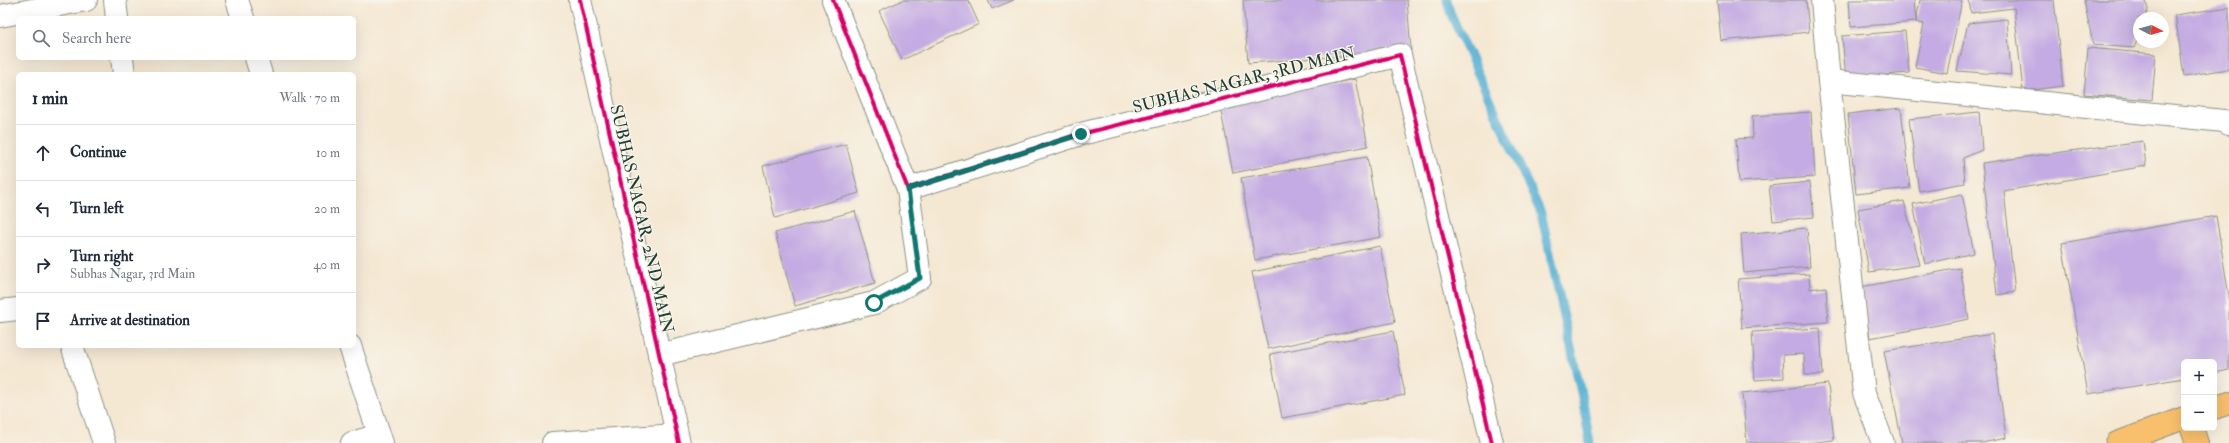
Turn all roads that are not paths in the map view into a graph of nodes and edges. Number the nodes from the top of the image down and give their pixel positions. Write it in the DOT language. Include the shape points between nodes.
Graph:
graph roads {
  1 [pos="86,0"];
  2 [pos="115,0"];
  3 [pos="237,0"];
  4 [pos="580,0"];
  5 [pos="833,0"];
  6 [pos="1822,0"];
  7 [pos="0,16"];
  8 [pos="117,16"];
  9 [pos="242,16"];
  10 [pos="122,60"];
  11 [pos="257,60"];
  12 [pos="124,72"];
  13 [pos="260,72"];
  14 [pos="1828,81"];
  15 [pos="2229,124"];
  16 [pos="908,189"];
  17 [pos="16,309"];
  18 [pos="0,311"];
  19 [pos="73,348"];
  20 [pos="351,348"];
  21 [pos="659,355"];
  22 [pos="2229,403"];
  23 [pos="2217,407"];
  24 [pos="2181,419"];
  25 [pos="2193,431"];
  26 [pos="380,439"];
  27 [pos="678,439"];
  28 [pos="104,443"];
  29 [pos="352,443"];
  30 [pos="554,443"];
  31 [pos="1492,443"];
  32 [pos="1882,443"];
  33 [pos="2117,443"];
  34 [pos="2197,443"];
  1 -- 7 [label="street"];
  2 -- 8 [label="street"];
  3 -- 9 [label="street"];
  4 -- 21 [label="street, SUBHAS NAGAR, 2ND MAIN"];
  5 -- 16 [label="street"];
  6 -- 14 [label="street"];
  10 -- 12 [label="street"];
  11 -- 13 [label="street"];
  14 -- 15 [label="street" via="2224,121"];
  14 -- 32 [label="street" via="1864,393"];
  16 -- 21 [label="street" via="920,278 874,303"];
  16 -- 31 [label="street, SUBHAS NAGAR, 3RD MAIN" via="1081,134 1400,56"];
  17 -- 18 [label="street"];
  19 -- 28 [label="street"];
  20 -- 26 [label="street"];
  21 -- 27 [label="street, SUBHAS NAGAR, 2ND MAIN"];
  22 -- 23 [label="main road"];
  24 -- 33 [label="main road"];
  25 -- 34 [label="main road"];
  26 -- 29 [label="street"];
  27 -- 30 [label="street"];
}
